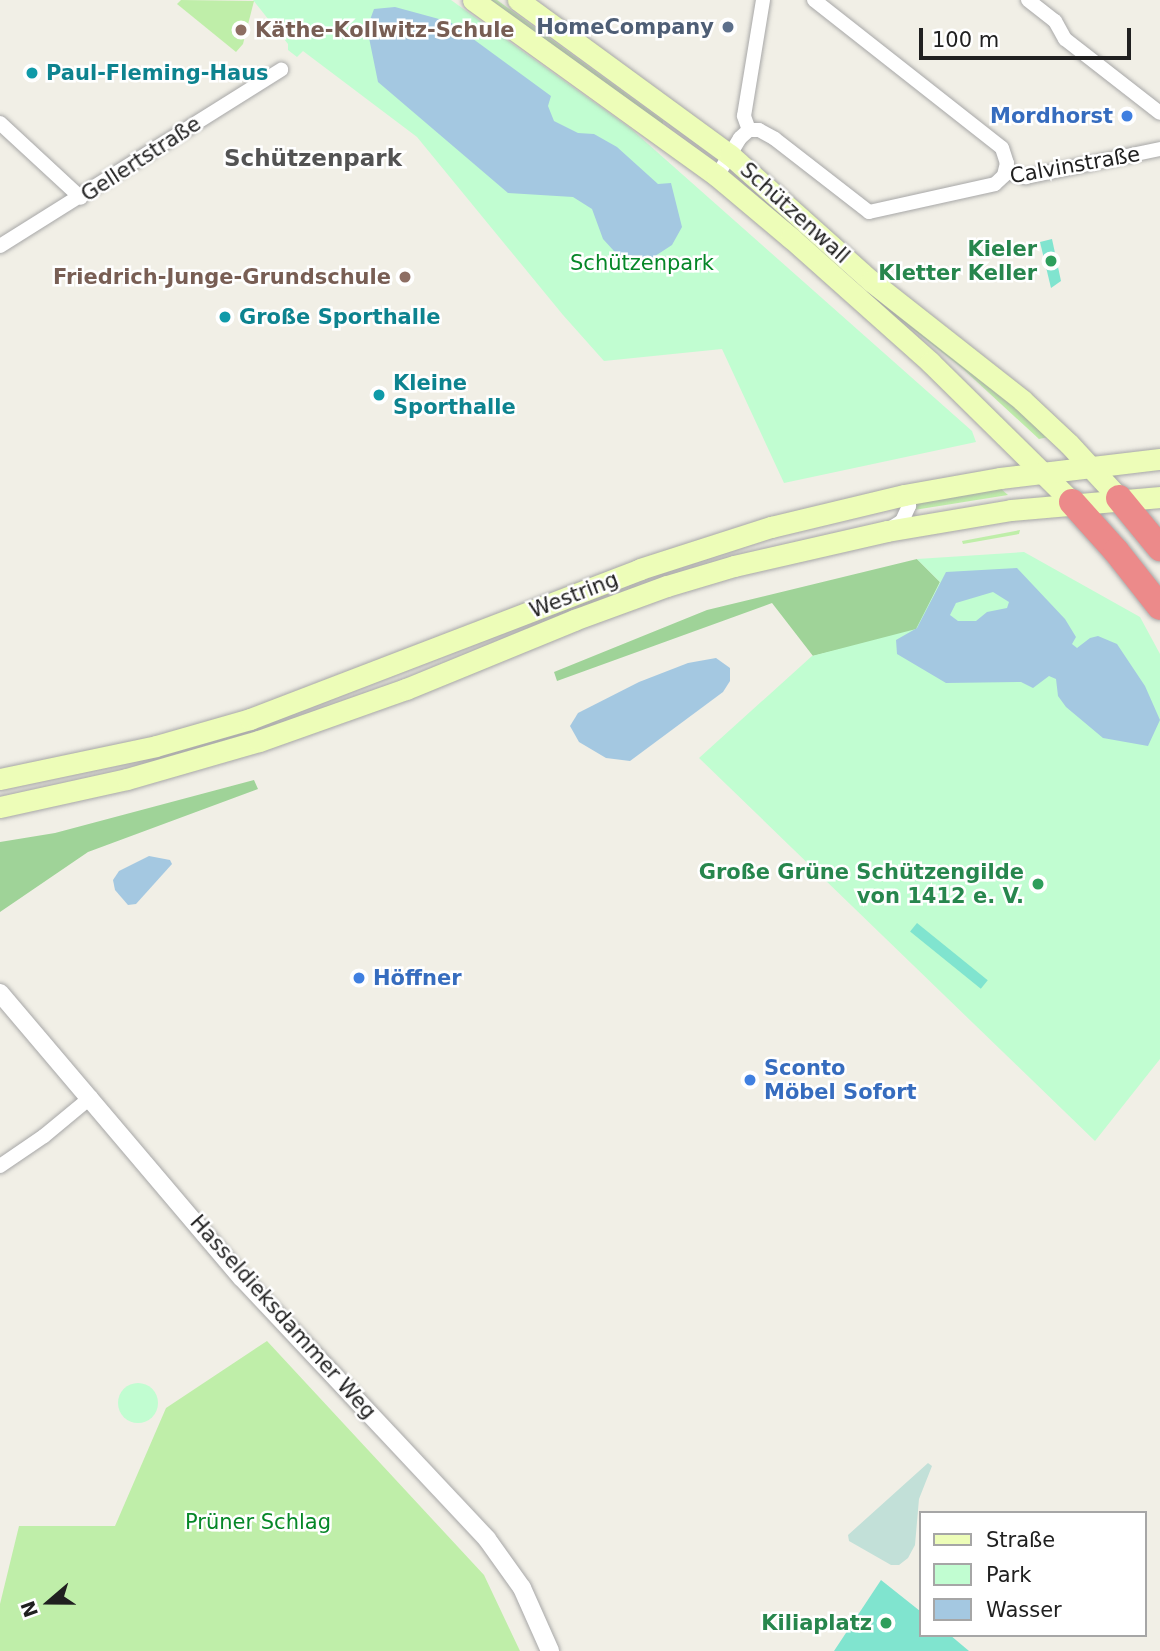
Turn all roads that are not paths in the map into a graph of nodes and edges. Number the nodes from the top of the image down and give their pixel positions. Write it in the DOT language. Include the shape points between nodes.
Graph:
graph roads {
  1 [pos="473,0"];
  2 [pos="763,0"];
  3 [pos="814,0"];
  4 [pos="1028,0"];
  5 [pos="521,1"];
  6 [pos="281,70"];
  7 [pos="1160,113"];
  8 [pos="0,123"];
  9 [pos="749,130"];
  10 [pos="1160,149"];
  11 [pos="730,155"];
  12 [pos="1004,175"];
  13 [pos="717,176"];
  14 [pos="81,198"];
  15 [pos="869,212"];
  16 [pos="0,246"];
  17 [pos="1160,459"];
  18 [pos="1090,466"];
  19 [pos="1044,472"];
  20 [pos="1160,497"];
  21 [pos="890,498"];
  22 [pos="1119,498"];
  23 [pos="1072,502"];
  24 [pos="887,531"];
  25 [pos="1160,548"];
  26 [pos="1160,607"];
  27 [pos="0,779"];
  28 [pos="0,807"];
  29 [pos="0,993"];
  30 [pos="91,1097"];
  31 [pos="0,1166"];
  32 [pos="550,1651"];
  1 -- 13 [label="main road, Schützenwall"];
  2 -- 9 [label="street" via="744,116"];
  3 -- 12 [label="street" via="1002,148 1007,163"];
  4 -- 7 [label="street" via="1055,22 1065,39"];
  5 -- 11 [label="main road, Schützenwall"];
  6 -- 14 [label="street, Gellertstraße"];
  8 -- 14 [label="street"];
  9 -- 11 [label="street"];
  9 -- 15 [label="street, Schützenwall" via="775,139"];
  10 -- 12 [label="street, Calvinstraße" via="1026,177"];
  11 -- 13 [label="street"];
  11 -- 18 [label="main road, Schützenwall" via="871,281 1021,400"];
  12 -- 15 [label="street, Calvinstraße" via="995,184"];
  13 -- 19 [label="main road, Schützenwall" via="920,354"];
  14 -- 16 [label="street, Gellertstraße"];
  17 -- 18 [label="main road, Westring"];
  18 -- 19 [label="main road, Westring"];
  18 -- 22 [label="main road, Schützenwall"];
  19 -- 21 [label="main road, Westring"];
  19 -- 23 [label="main road, Schützenwall"];
  20 -- 22 [label="main road, Westring"];
  21 -- 24 [label="street" via="909,506 902,521"];
  21 -- 27 [label="main road, Westring" via="677,556 250,719 156,746"];
  22 -- 23 [label="main road, Westring"];
  22 -- 25 [label="highway"];
  23 -- 24 [label="main road, Westring"];
  23 -- 26 [label="highway"];
  24 -- 28 [label="main road, Westring" via="771,556 667,586 406,689 259,741 127,779"];
  29 -- 30 [label="street, Hasseldieksdammer Weg"];
  30 -- 31 [label="street"];
  30 -- 32 [label="street, Hasseldieksdammer Weg" via="242,1278 487,1539 522,1588"];
}
